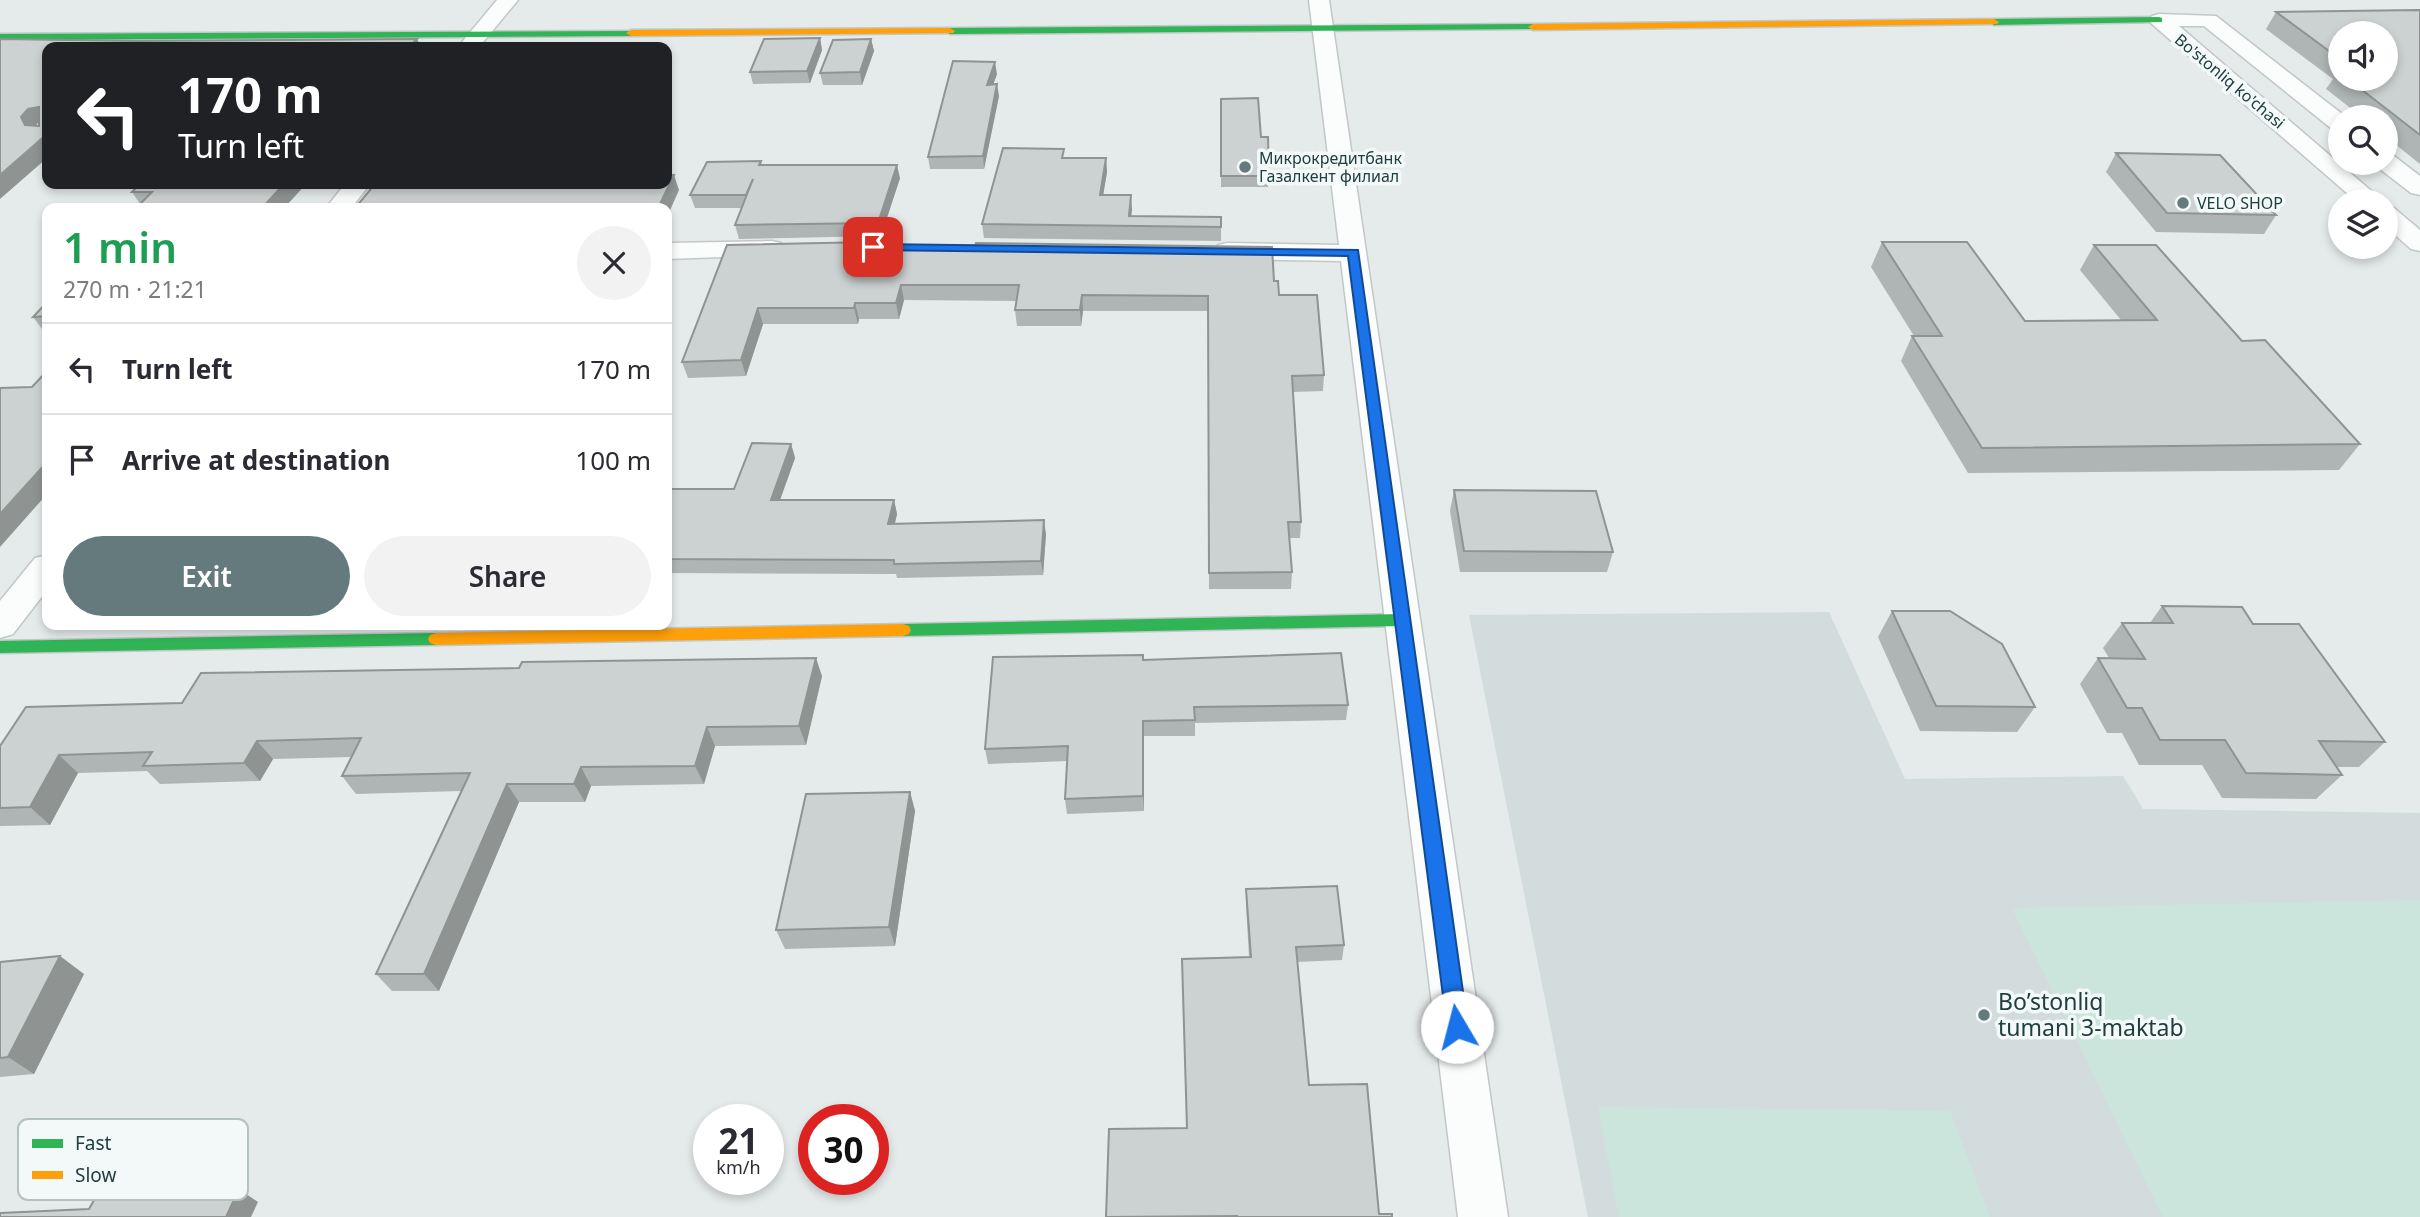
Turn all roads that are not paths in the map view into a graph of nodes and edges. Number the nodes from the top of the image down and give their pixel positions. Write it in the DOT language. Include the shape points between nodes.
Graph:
graph roads {
  1 [pos="508,0"];
  2 [pos="1319,0"];
  3 [pos="2158,20"];
  4 [pos="1325,29"];
  5 [pos="0,37"];
  6 [pos="473,41"];
  7 [pos="150,42"];
  8 [pos="2328,114"];
  9 [pos="2398,171"];
  10 [pos="2420,188"];
  11 [pos="354,189"];
  12 [pos="2357,189"];
  13 [pos="342,203"];
  14 [pos="2398,224"];
  15 [pos="2420,243"];
  16 [pos="791,249"];
  17 [pos="672,251"];
  18 [pos="1203,251"];
  19 [pos="1354,253"];
  20 [pos="42,573"];
  21 [pos="1401,620"];
  22 [pos="0,625"];
  23 [pos="0,647"];
  24 [pos="1483,1217"];
  1 -- 6 [label="street"];
  2 -- 4 [label="street"];
  3 -- 4 [label="street"];
  3 -- 8 [label="street, Bo'stonliq ko'chasi" via="2209,20"];
  3 -- 12 [label="street, Bo'stonliq ko'chasi"];
  4 -- 6 [label="street"];
  4 -- 19 [label="street"];
  5 -- 7 [label="street"];
  6 -- 7 [label="street"];
  9 -- 10 [label="street"];
  11 -- 13 [label="street"];
  14 -- 15 [label="street"];
  16 -- 17 [label="street"];
  18 -- 19 [label="street"];
  19 -- 21 [label="street"];
  20 -- 22 [label="street"];
  21 -- 23 [label="street"];
  21 -- 24 [label="street"];
}
